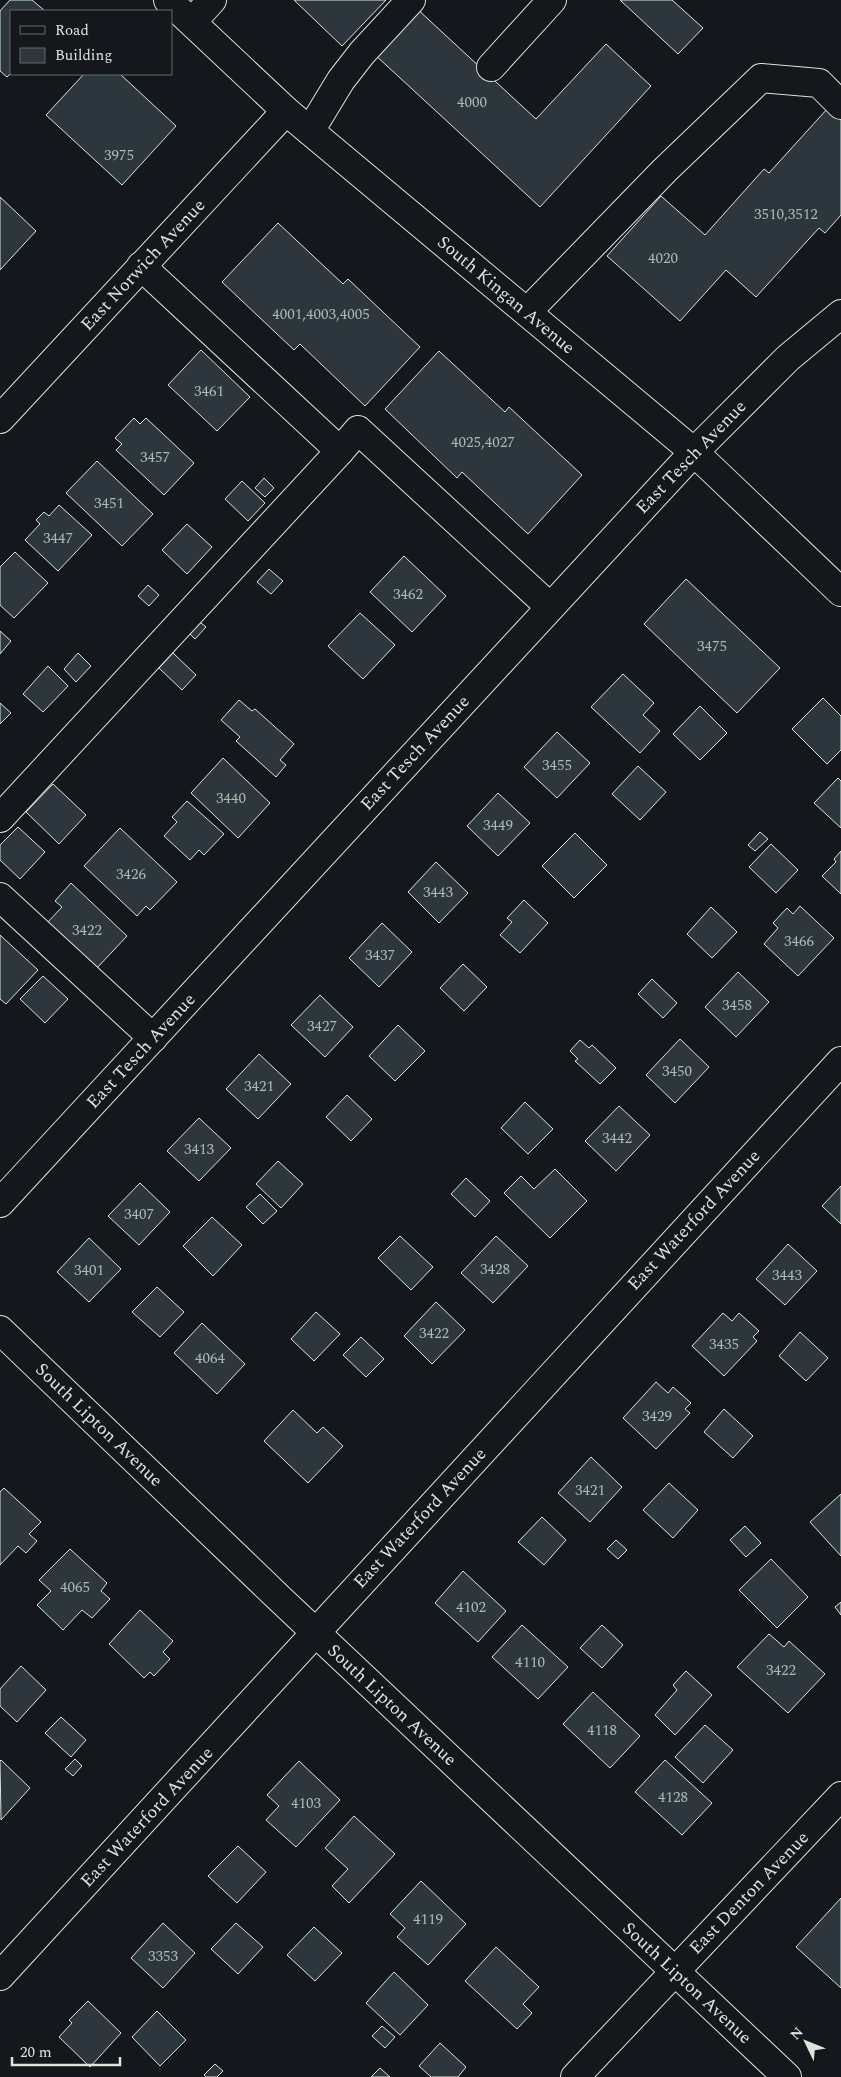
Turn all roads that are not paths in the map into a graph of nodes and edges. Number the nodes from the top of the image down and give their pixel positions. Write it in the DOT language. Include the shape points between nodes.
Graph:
graph roads {
  1 [pos="168,0"];
  2 [pos="212,0"];
  3 [pos="411,0"];
  4 [pos="552,0"];
  5 [pos="192,22"];
  6 [pos="491,67"];
  7 [pos="841,105"];
  8 [pos="286,111"];
  9 [pos="310,131"];
  10 [pos="142,266"];
  11 [pos="527,312"];
  12 [pos="841,314"];
  13 [pos="0,419"];
  14 [pos="340,451"];
  15 [pos="694,452"];
  16 [pos="841,592"];
  17 [pos="550,607"];
  18 [pos="0,818"];
  19 [pos="0,897"];
  20 [pos="153,1038"];
  21 [pos="841,1061"];
  22 [pos="0,1203"];
  23 [pos="0,1330"];
  24 [pos="316,1633"];
  25 [pos="841,1796"];
  26 [pos="674,1972"];
  27 [pos="0,1976"];
  28 [pos="575,2077"];
  29 [pos="787,2077"];
  1 -- 5 [label="street, South Kingan Avenue"];
  2 -- 5 [label="street"];
  3 -- 9 [label="street" via="341,80"];
  4 -- 6 [label="street"];
  5 -- 8 [label="street, South Kingan Avenue"];
  7 -- 11 [label="street" via="819,83 761,78 665,170"];
  8 -- 9 [label="street, South Kingan Avenue"];
  8 -- 10 [label="street, East Norwich Avenue"];
  9 -- 11 [label="street, South Kingan Avenue"];
  10 -- 13 [label="street, East Norwich Avenue"];
  10 -- 14 [label="street"];
  11 -- 15 [label="street, South Kingan Avenue"];
  12 -- 15 [label="street, East Tesch Avenue" via="788,358"];
  14 -- 17 [label="street" via="358,430"];
  14 -- 18 [label="street"];
  15 -- 16 [label="street, South Kingan Avenue"];
  15 -- 17 [label="street, East Tesch Avenue"];
  17 -- 20 [label="street, East Tesch Avenue"];
  19 -- 20 [label="street"];
  20 -- 22 [label="street, East Tesch Avenue"];
  21 -- 24 [label="street, East Waterford Avenue"];
  23 -- 24 [label="street, South Lipton Avenue"];
  24 -- 26 [label="street, South Lipton Avenue"];
  24 -- 27 [label="street, East Waterford Avenue"];
  25 -- 26 [label="street, East Denton Avenue"];
  26 -- 28 [label="street, East Denton Avenue"];
  26 -- 29 [label="street, South Lipton Avenue"];
}
